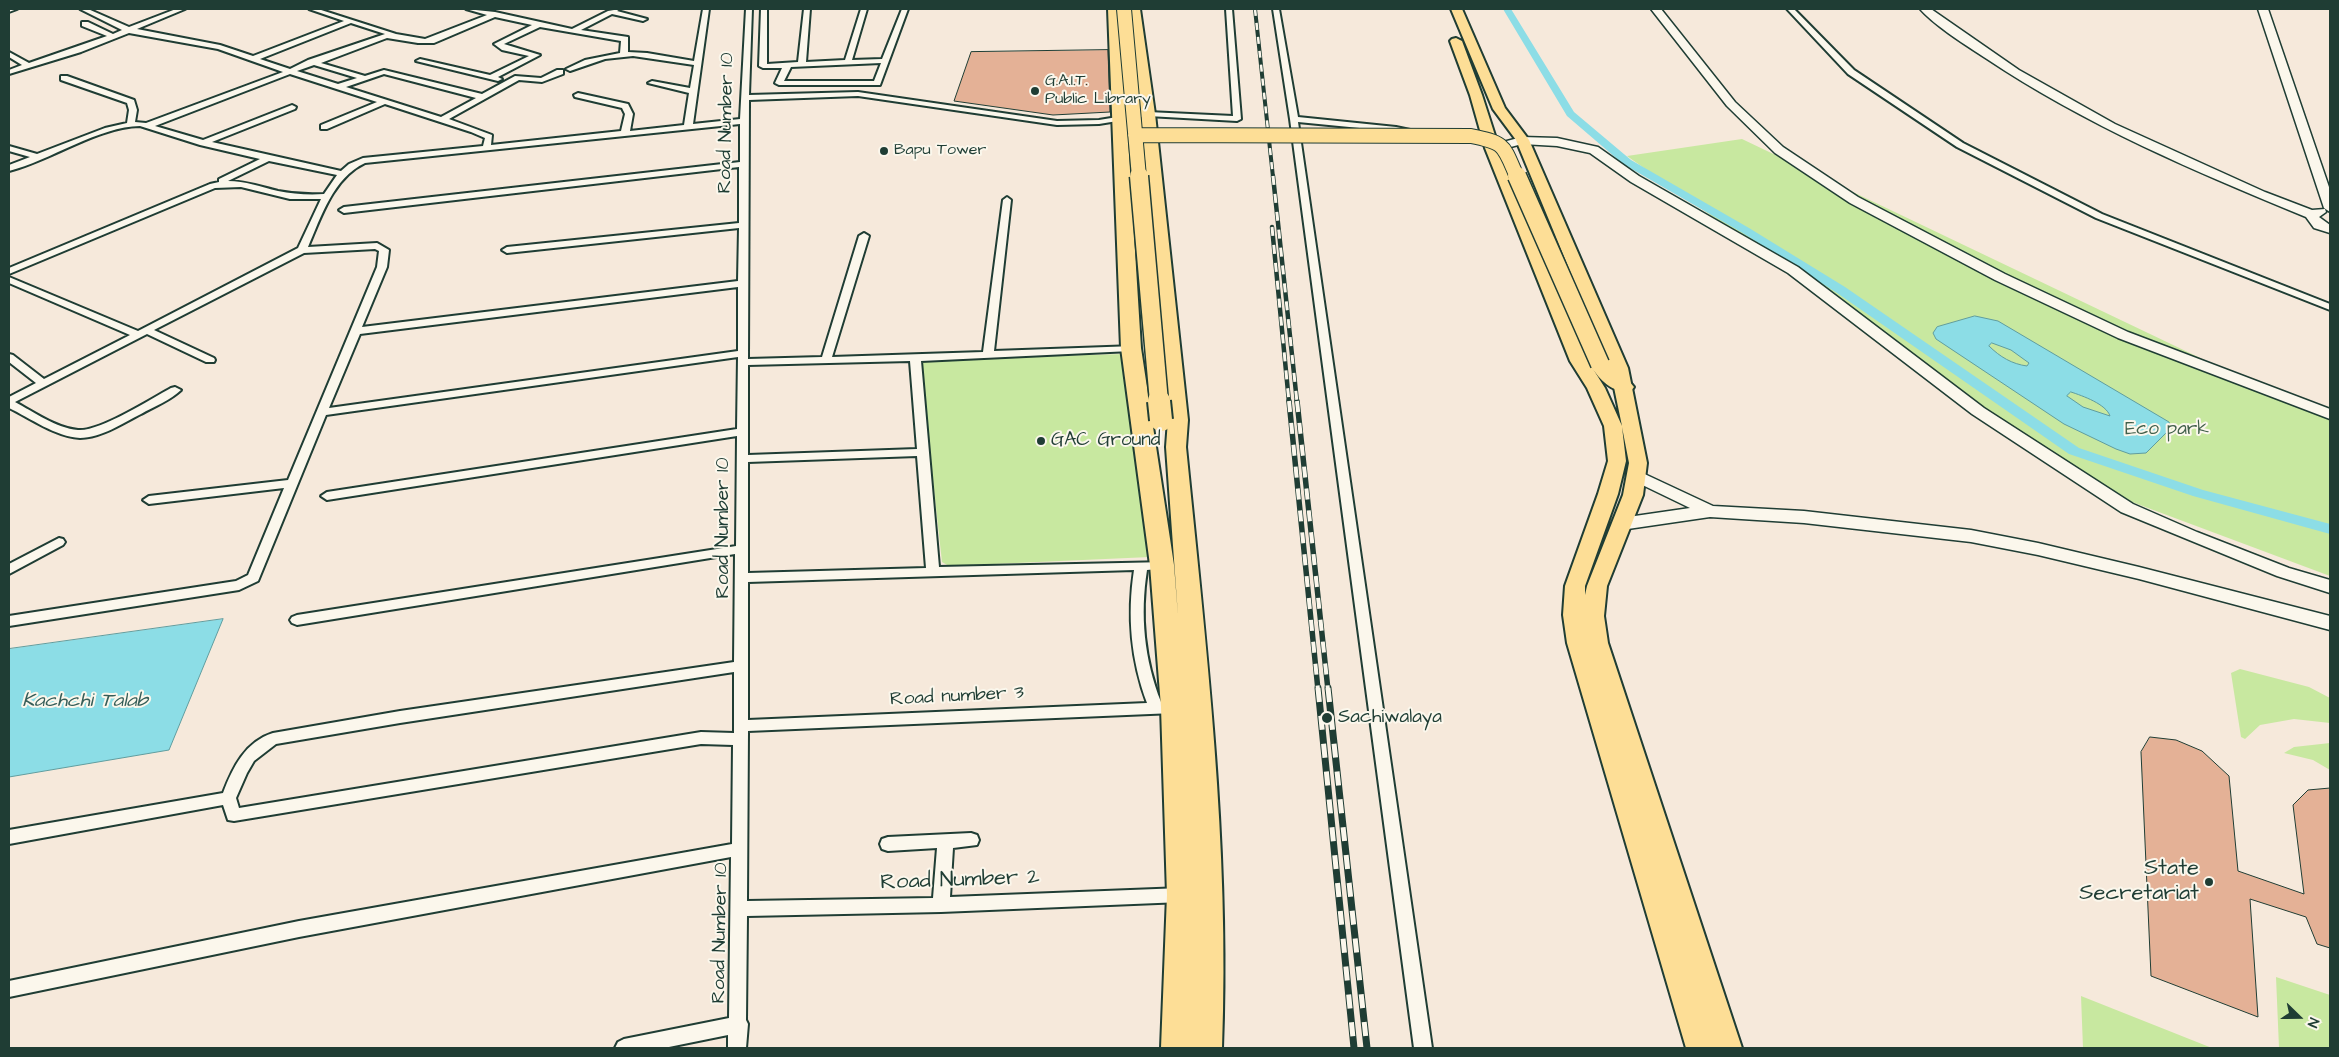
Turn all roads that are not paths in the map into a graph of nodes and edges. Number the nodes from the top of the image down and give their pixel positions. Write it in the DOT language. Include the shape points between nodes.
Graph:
graph roads {
  1 [pos="14,9"];
  2 [pos="83,9"];
  3 [pos="182,9"];
  4 [pos="312,9"];
  5 [pos="469,9"];
  6 [pos="706,9"];
  7 [pos="748,9"];
  8 [pos="764,9"];
  9 [pos="807,9"];
  10 [pos="864,9"];
  11 [pos="905,9"];
  12 [pos="1114,9"];
  13 [pos="1124,9"];
  14 [pos="1134,9"];
  15 [pos="1229,9"];
  16 [pos="1276,9"];
  17 [pos="1443,9"];
  18 [pos="1456,9"];
  19 [pos="1656,9"];
  20 [pos="1790,9"];
  21 [pos="1925,9"];
  22 [pos="1935,9"];
  23 [pos="2263,9"];
  24 [pos="9,10"];
  25 [pos="614,10"];
  26 [pos="495,14"];
  27 [pos="643,19"];
  28 [pos="351,21"];
  29 [pos="85,24"];
  30 [pos="540,24"];
  31 [pos="126,30"];
  32 [pos="573,31"];
  33 [pos="394,35"];
  34 [pos="112,36"];
  35 [pos="624,53"];
  36 [pos="9,54"];
  37 [pos="254,59"];
  38 [pos="420,61"];
  39 [pos="886,61"];
  40 [pos="311,62"];
  41 [pos="848,62"];
  42 [pos="698,64"];
  43 [pos="802,64"];
  44 [pos="789,65"];
  45 [pos="29,66"];
  46 [pos="570,69"];
  47 [pos="288,71"];
  48 [pos="9,72"];
  49 [pos="560,72"];
  50 [pos="491,77"];
  51 [pos="64,78"];
  52 [pos="364,78"];
  53 [pos="510,82"];
  54 [pos="652,83"];
  55 [pos="338,87"];
  56 [pos="785,90"];
  57 [pos="694,91"];
  58 [pos="578,95"];
  59 [pos="483,97"];
  60 [pos="745,97"];
  61 [pos="383,102"];
  62 [pos="292,107"];
  63 [pos="1148,114"];
  64 [pos="442,120"];
  65 [pos="1294,120"];
  66 [pos="744,121"];
  67 [pos="131,124"];
  68 [pos="1120,124"];
  69 [pos="149,125"];
  70 [pos="324,127"];
  71 [pos="688,127"];
  72 [pos="625,134"];
  73 [pos="1522,140"];
  74 [pos="203,143"];
  75 [pos="9,148"];
  76 [pos="1492,148"];
  77 [pos="486,149"];
  78 [pos="1152,154"];
  79 [pos="1123,155"];
  80 [pos="38,157"];
  81 [pos="268,158"];
  82 [pos="744,164"];
  83 [pos="9,168"];
  84 [pos="342,174"];
  85 [pos="213,186"];
  86 [pos="328,196"];
  87 [pos="1007,200"];
  88 [pos="344,210"];
  89 [pos="2323,212"];
  90 [pos="744,225"];
  91 [pos="2330,229"];
  92 [pos="864,236"];
  93 [pos="302,250"];
  94 [pos="507,250"];
  95 [pos="9,271"];
  96 [pos="9,280"];
  97 [pos="744,283"];
  98 [pos="2330,307"];
  99 [pos="356,331"];
  100 [pos="144,333"];
  101 [pos="1131,348"];
  102 [pos="988,354"];
  103 [pos="9,358"];
  104 [pos="744,358"];
  105 [pos="915,358"];
  106 [pos="210,360"];
  107 [pos="826,360"];
  108 [pos="1600,375"];
  109 [pos="44,384"];
  110 [pos="1624,387"];
  111 [pos="175,390"];
  112 [pos="9,403"];
  113 [pos="322,412"];
  114 [pos="2330,414"];
  115 [pos="1162,424"];
  116 [pos="743,432"];
  117 [pos="1176,447"];
  118 [pos="1147,449"];
  119 [pos="923,452"];
  120 [pos="743,459"];
  121 [pos="1636,475"];
  122 [pos="293,483"];
  123 [pos="327,496"];
  124 [pos="149,500"];
  125 [pos="1710,511"];
  126 [pos="1621,524"];
  127 [pos="59,542"];
  128 [pos="742,549"];
  129 [pos="1152,566"];
  130 [pos="9,570"];
  131 [pos="932,572"];
  132 [pos="742,578"];
  133 [pos="2330,588"];
  134 [pos="9,620"];
  135 [pos="297,620"];
  136 [pos="2330,623"];
  137 [pos="742,666"];
  138 [pos="1165,708"];
  139 [pos="741,733"];
  140 [pos="228,798"];
  141 [pos="9,837"];
  142 [pos="971,840"];
  143 [pos="946,842"];
  144 [pos="888,844"];
  145 [pos="740,849"];
  146 [pos="1182,895"];
  147 [pos="941,905"];
  148 [pos="740,908"];
  149 [pos="9,989"];
  150 [pos="739,1024"];
  151 [pos="624,1048"];
  152 [pos="738,1048"];
  153 [pos="1177,1048"];
  154 [pos="1206,1048"];
  155 [pos="1423,1048"];
  156 [pos="1700,1048"];
  157 [pos="1728,1048"];
  1 -- 24 [label="street"];
  2 -- 31 [label="street"];
  3 -- 31 [label="street"];
  4 -- 28 [label="street"];
  5 -- 26 [label="street"];
  6 -- 42 [label="street"];
  7 -- 60 [label="street, Road Number 10"];
  8 -- 44 [label="street" via="763,66"];
  9 -- 43 [label="street"];
  10 -- 41 [label="street"];
  11 -- 39 [label="street"];
  12 -- 68 [label="highway"];
  13 -- 68 [label="highway, bridge"];
  14 -- 63 [label="highway"];
  15 -- 63 [label="street" via="1237,119"];
  16 -- 65 [label="street"];
  17 -- 76 [label="main road" via="1476,95"];
  18 -- 73 [label="main road" via="1498,109"];
  19 -- 114 [label="street" via="1731,104 1779,150 1854,200 2000,277 2123,335"];
  20 -- 98 [label="street" via="1851,72 1960,145 2099,216"];
  21 -- 89 [label="street" via="1963,39 2081,111 2182,161"];
  22 -- 89 [label="street" via="2000,57 2106,118 2172,152"];
  23 -- 89 [label="street"];
  25 -- 27 [label="street"];
  25 -- 32 [label="street"];
  26 -- 30 [label="street"];
  26 -- 33 [label="street" via="431,41"];
  28 -- 33 [label="street"];
  28 -- 37 [label="street"];
  29 -- 34 [label="street"];
  30 -- 32 [label="street"];
  30 -- 50 [label="street" via="498,44 536,55"];
  31 -- 34 [label="street"];
  31 -- 37 [label="street" via="207,44"];
  32 -- 35 [label="street" via="625,39"];
  33 -- 40 [label="street"];
  34 -- 45 [label="street"];
  35 -- 42 [label="street" via="642,53"];
  35 -- 46 [label="street"];
  36 -- 45 [label="street"];
  37 -- 47 [label="street"];
  38 -- 50 [label="street"];
  39 -- 41 [label="street"];
  39 -- 56 [label="street" via="879,81 874,84"];
  40 -- 47 [label="street"];
  40 -- 52 [label="street"];
  41 -- 43 [label="street"];
  42 -- 57 [label="street"];
  43 -- 44 [label="street"];
  44 -- 56 [label="street" via="779,82"];
  45 -- 48 [label="street"];
  47 -- 55 [label="street"];
  47 -- 69 [label="street"];
  49 -- 53 [label="street" via="542,80 521,77"];
  50 -- 53 [label="street"];
  51 -- 67 [label="street" via="131,102"];
  52 -- 55 [label="street"];
  52 -- 59 [label="street" via="387,73"];
  53 -- 59 [label="street"];
  54 -- 57 [label="street"];
  55 -- 61 [label="street"];
  56 -- 60 [label="street"];
  56 -- 68 [label="street" via="873,96 1073,123"];
  57 -- 71 [label="street"];
  58 -- 72 [label="street" via="626,106 629,114"];
  59 -- 64 [label="street"];
  60 -- 66 [label="street, Road Number 10"];
  61 -- 64 [label="street"];
  61 -- 70 [label="street"];
  62 -- 74 [label="street"];
  63 -- 68 [label="street"];
  63 -- 78 [label="highway"];
  64 -- 77 [label="street" via="484,134 488,137"];
  65 -- 76 [label="street" via="1406,130"];
  65 -- 155 [label="street"];
  66 -- 71 [label="street"];
  66 -- 82 [label="street, Road Number 10"];
  67 -- 69 [label="street"];
  67 -- 80 [label="street"];
  68 -- 79 [label="highway"];
  68 -- 108 [label="highway, bridge" via="1471,136 1495,141 1504,147"];
  68 -- 115 [label="highway, bridge"];
  69 -- 74 [label="street"];
  71 -- 72 [label="street"];
  72 -- 77 [label="street"];
  73 -- 76 [label="street"];
  73 -- 110 [label="main road" via="1619,368"];
  73 -- 133 [label="street" via="1573,144 1594,150 1635,179 1771,256 1812,283 1978,411 2127,508 2200,540"];
  74 -- 81 [label="street"];
  75 -- 80 [label="street"];
  76 -- 108 [label="main road" via="1579,361"];
  77 -- 84 [label="street" via="363,161 350,166"];
  78 -- 79 [label="highway"];
  78 -- 117 [label="highway" via="1178,420"];
  79 -- 101 [label="highway"];
  80 -- 83 [label="street"];
  81 -- 84 [label="street"];
  81 -- 85 [label="street"];
  82 -- 88 [label="street"];
  82 -- 90 [label="street, Road Number 10"];
  84 -- 86 [label="street"];
  85 -- 86 [label="street" via="236,183 283,195"];
  85 -- 95 [label="street"];
  86 -- 93 [label="street"];
  87 -- 102 [label="street"];
  89 -- 91 [label="street" via="2315,221"];
  90 -- 94 [label="street"];
  90 -- 97 [label="street, Road Number 10"];
  92 -- 107 [label="street"];
  93 -- 99 [label="street" via="362,246 377,246 384,250 382,267"];
  93 -- 100 [label="street"];
  96 -- 100 [label="street"];
  97 -- 99 [label="street"];
  97 -- 104 [label="street, Road Number 10"];
  99 -- 113 [label="street"];
  100 -- 106 [label="street"];
  100 -- 109 [label="street"];
  101 -- 102 [label="street"];
  101 -- 118 [label="highway"];
  102 -- 105 [label="street"];
  103 -- 109 [label="street"];
  104 -- 107 [label="street"];
  104 -- 113 [label="street"];
  104 -- 116 [label="street, Road Number 10"];
  105 -- 107 [label="street"];
  105 -- 119 [label="street"];
  108 -- 110 [label="highway"];
  108 -- 156 [label="main road" via="1613,426 1617,461 1575,586 1574,615 1578,643"];
  109 -- 112 [label="street"];
  110 -- 121 [label="main road" via="1638,463"];
  111 -- 112 [label="street" via="94,432 83,434 65,430"];
  113 -- 122 [label="street"];
  115 -- 117 [label="highway"];
  115 -- 118 [label="highway"];
  116 -- 120 [label="street, Road Number 10"];
  116 -- 123 [label="street"];
  117 -- 154 [label="highway" via="1199,715 1209,893"];
  118 -- 129 [label="highway"];
  119 -- 120 [label="street"];
  119 -- 131 [label="street"];
  120 -- 128 [label="street, Road Number 10"];
  121 -- 125 [label="street"];
  121 -- 126 [label="main road" via="1633,495"];
  122 -- 124 [label="street"];
  122 -- 134 [label="street" via="253,578 239,585"];
  125 -- 126 [label="street"];
  125 -- 136 [label="street" via="1804,517 1972,536 2139,573"];
  126 -- 157 [label="main road" via="1597,586 1593,616 1597,643"];
  127 -- 130 [label="street"];
  128 -- 132 [label="street, Road Number 10"];
  128 -- 135 [label="street"];
  129 -- 131 [label="street"];
  129 -- 138 [label="highway"];
  129 -- 138 [label="street" via="1136,602 1137,630 1144,677"];
  131 -- 132 [label="street"];
  132 -- 137 [label="street, Road Number 10"];
  137 -- 139 [label="street, Road Number 10"];
  137 -- 140 [label="street" via="273,739 256,748 245,760"];
  138 -- 139 [label="street, Road number 3"];
  138 -- 146 [label="highway"];
  139 -- 140 [label="street, Road number 3" via="234,815"];
  139 -- 145 [label="street, Road Number 10"];
  140 -- 141 [label="street"];
  142 -- 143 [label="street"];
  143 -- 144 [label="street"];
  143 -- 147 [label="street"];
  145 -- 148 [label="street, Road Number 10"];
  145 -- 149 [label="street" via="299,928"];
  146 -- 147 [label="street, Road Number 2"];
  146 -- 153 [label="highway"];
  147 -- 148 [label="street, Road Number 2"];
  148 -- 150 [label="street, Road Number 10"];
  150 -- 151 [label="street"];
  150 -- 152 [label="street, Road Number 10"];
}
